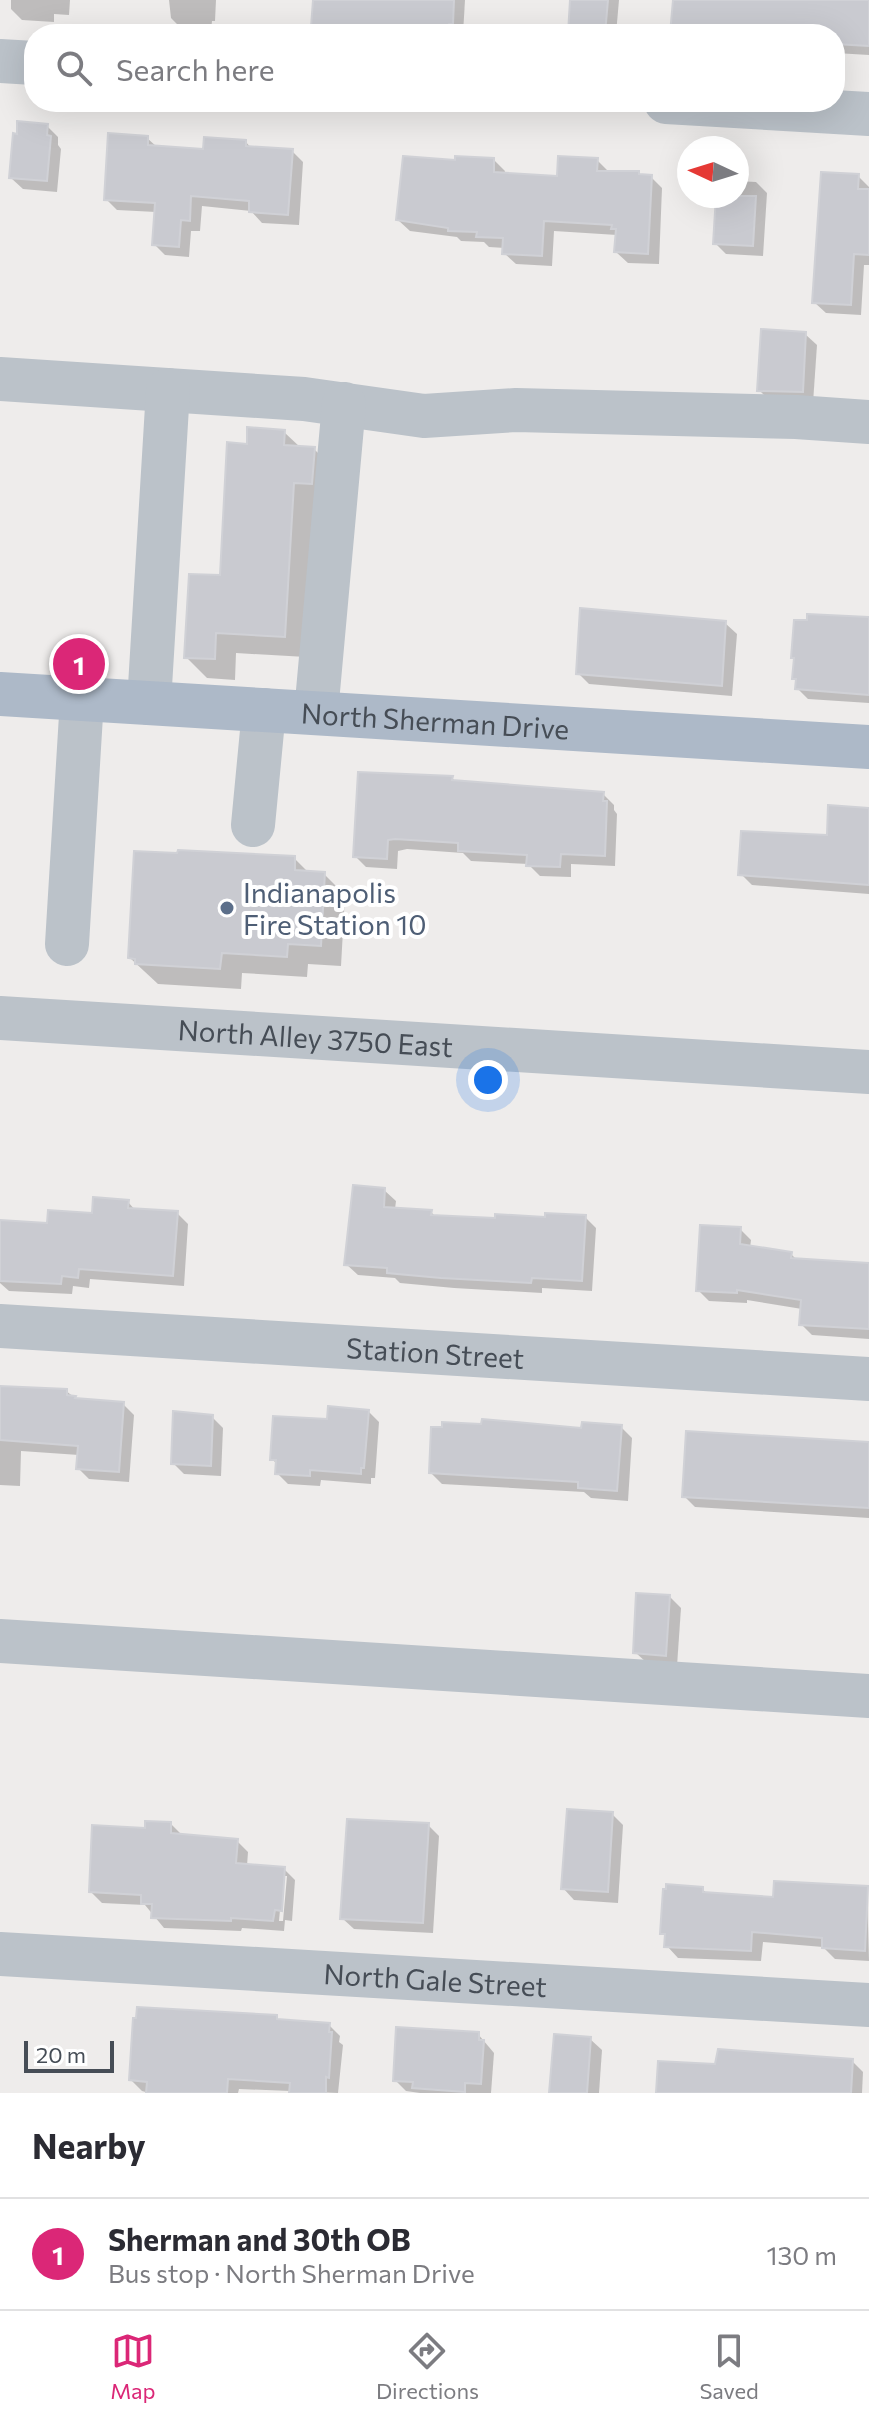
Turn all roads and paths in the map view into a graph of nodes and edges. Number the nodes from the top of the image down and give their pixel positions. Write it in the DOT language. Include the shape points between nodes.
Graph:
graph roads {
  1 [pos="0,61"];
  2 [pos="24,62"];
  3 [pos="835,112"];
  4 [pos="869,114"];
  5 [pos="0,379"];
  6 [pos="168,390"];
  7 [pos="344,404"];
  8 [pos="869,422"];
  9 [pos="0,694"];
  10 [pos="82,699"];
  11 [pos="149,703"];
  12 [pos="264,710"];
  13 [pos="316,713"];
  14 [pos="869,747"];
  15 [pos="253,825"];
  16 [pos="67,944"];
  17 [pos="0,1018"];
  18 [pos="869,1072"];
  19 [pos="0,1326"];
  20 [pos="869,1379"];
  21 [pos="0,1641"];
  22 [pos="869,1696"];
  23 [pos="0,1954"];
  24 [pos="869,2005"];
  1 -- 2 [label="street"];
  3 -- 4 [label="street"];
  5 -- 6 [label="street"];
  6 -- 7 [label="street"];
  6 -- 11 [label="street"];
  7 -- 8 [label="street" via="424,416 516,410"];
  7 -- 13 [label="street"];
  9 -- 10 [label="main road, North Sherman Drive"];
  10 -- 11 [label="main road, North Sherman Drive"];
  10 -- 16 [label="street"];
  11 -- 12 [label="main road, North Sherman Drive"];
  12 -- 13 [label="main road, North Sherman Drive"];
  12 -- 15 [label="street"];
  13 -- 14 [label="main road, North Sherman Drive"];
  17 -- 18 [label="street, North Alley 3750 East"];
  19 -- 20 [label="street, Station Street"];
  21 -- 22 [label="street"];
  23 -- 24 [label="street, North Gale Street"];
}
